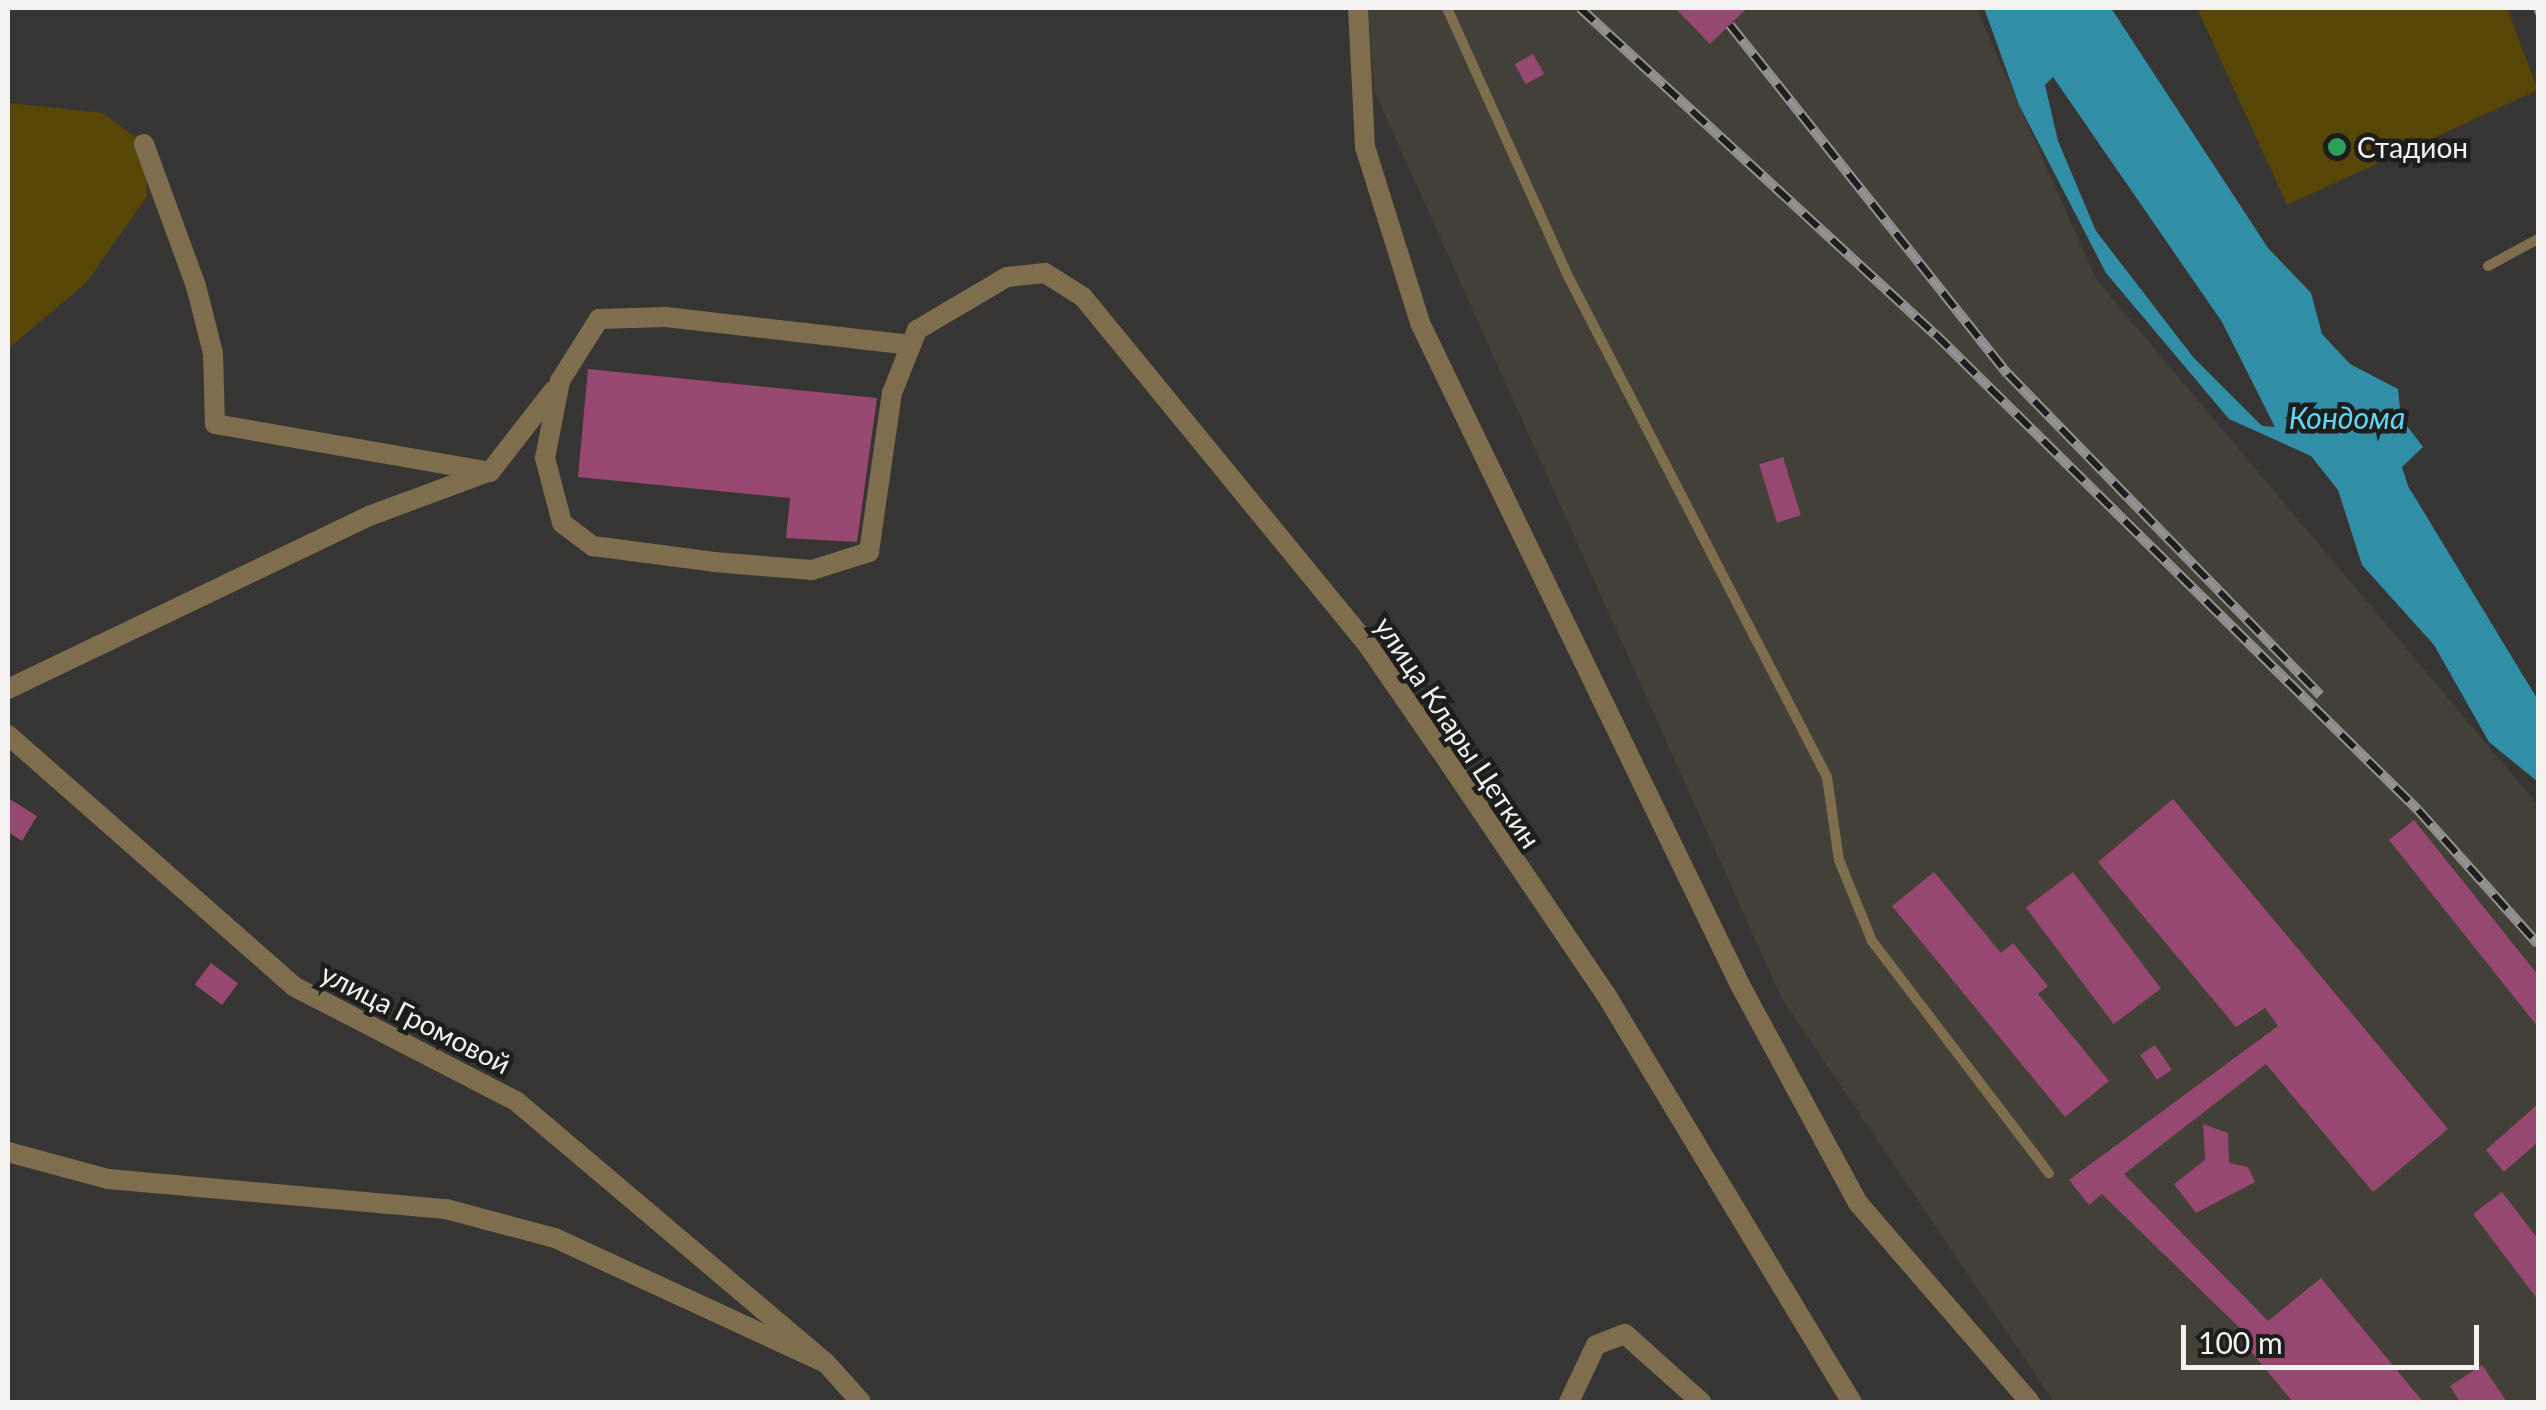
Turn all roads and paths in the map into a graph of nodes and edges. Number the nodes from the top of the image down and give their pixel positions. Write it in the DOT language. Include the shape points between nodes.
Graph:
graph roads {
  1 [pos="1358,8"];
  2 [pos="1447,8"];
  3 [pos="2535,8"];
  4 [pos="2538,15"];
  5 [pos="144,144"];
  6 [pos="2538,239"];
  7 [pos="2488,266"];
  8 [pos="911,346"];
  9 [pos="560,382"];
  10 [pos="490,472"];
  11 [pos="8,688"];
  12 [pos="8,736"];
  13 [pos="8,1152"];
  14 [pos="2048,1173"];
  15 [pos="826,1363"];
  16 [pos="861,1402"];
  17 [pos="1569,1402"];
  18 [pos="1700,1402"];
  19 [pos="1852,1402"];
  20 [pos="2030,1402"];
  1 -- 20 [label="street" via="1365,147 1420,323 1739,984 1858,1203"];
  2 -- 14 [label="lane" via="1569,278 1827,776 1839,860 1872,941"];
  3 -- 4 [label="path"];
  5 -- 10 [label="street" via="196,286 213,354 216,424"];
  6 -- 7 [label="lane"];
  8 -- 9 [label="street, улица Клары Цеткин" via="666,317 599,320"];
  8 -- 9 [label="street, улица Клары Цеткин" via="892,393 874,548 812,570 593,546 562,523 544,458"];
  8 -- 19 [label="street, улица Клары Цеткин" via="917,330 1007,277 1045,273 1083,297 1408,704 1606,993"];
  9 -- 10 [label="street"];
  10 -- 11 [label="street" via="369,516"];
  12 -- 15 [label="street, улица Громовой" via="295,987 516,1101"];
  13 -- 15 [label="street" via="108,1178 446,1209 555,1238"];
  15 -- 16 [label="street, улица Громовой"];
  17 -- 18 [label="street" via="1596,1346 1625,1334"];
}
